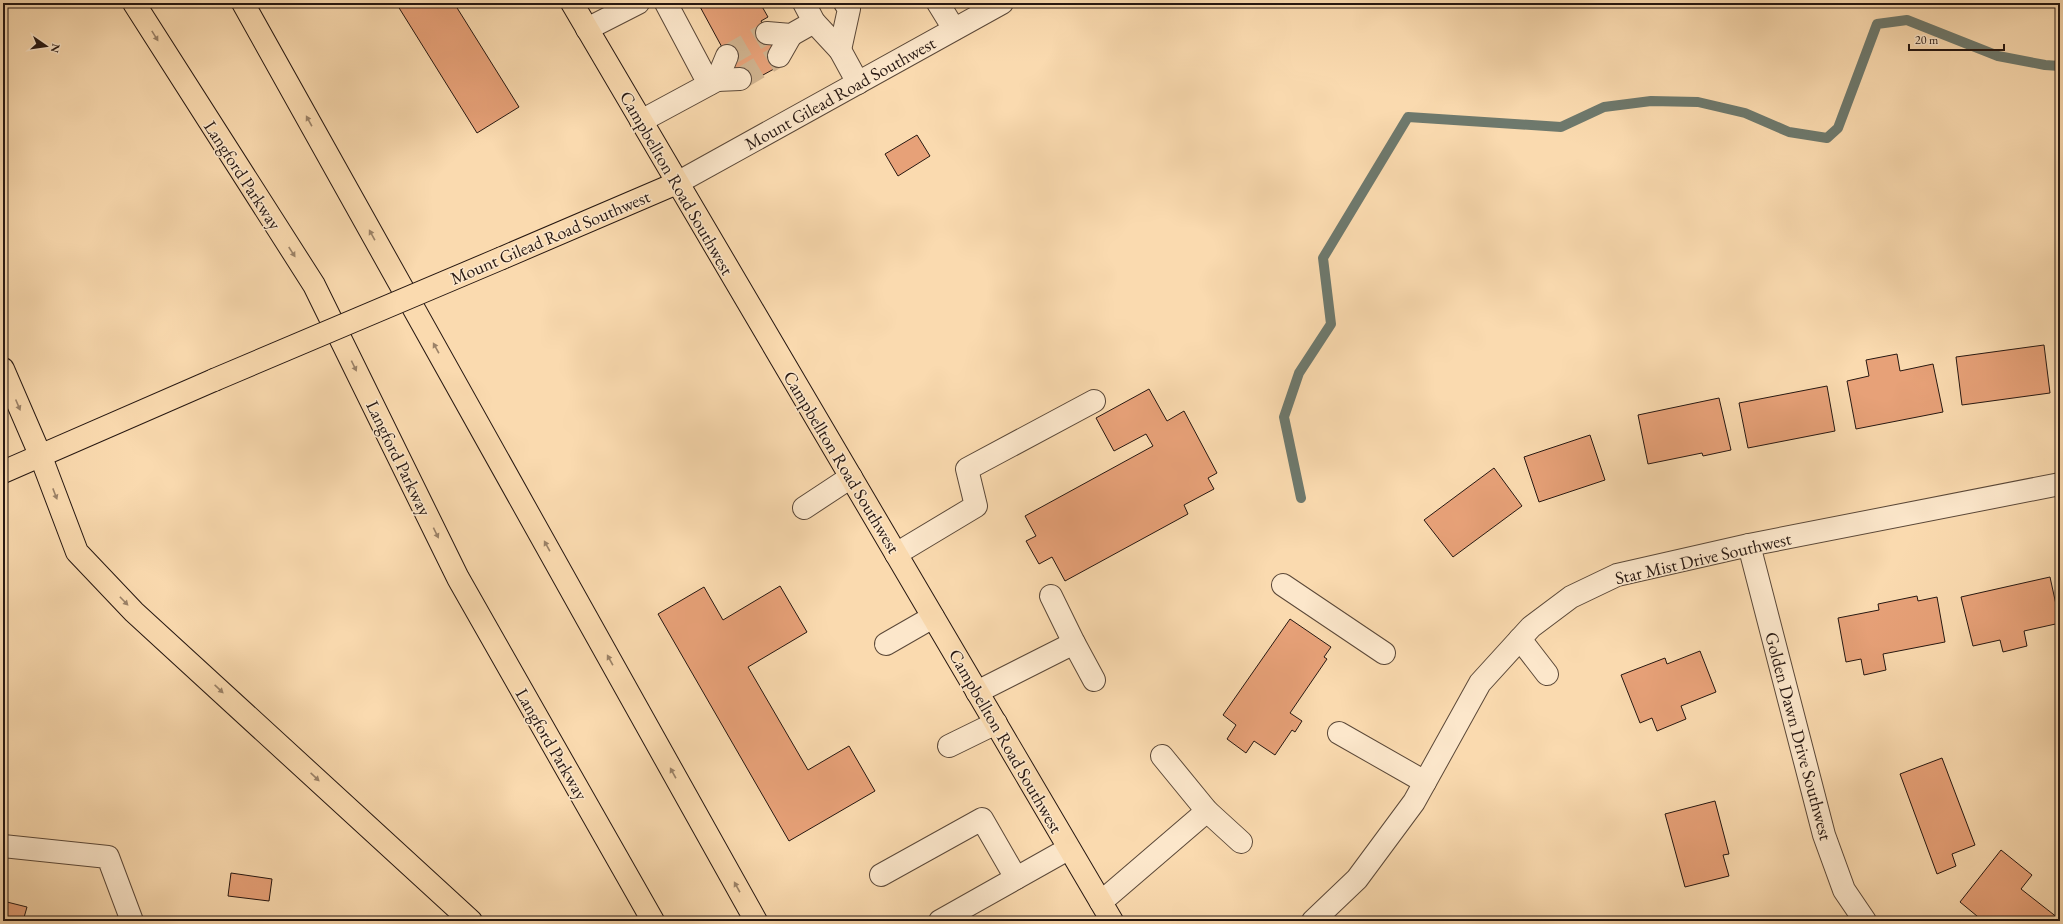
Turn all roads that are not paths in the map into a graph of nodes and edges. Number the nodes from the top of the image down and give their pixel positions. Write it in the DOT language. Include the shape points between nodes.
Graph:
graph roads {
  1 [pos="134,3"];
  2 [pos="243,3"];
  3 [pos="572,3"];
  4 [pos="638,3"];
  5 [pos="666,3"];
  6 [pos="804,3"];
  7 [pos="845,3"];
  8 [pos="938,3"];
  9 [pos="1002,3"];
  10 [pos="814,22"];
  11 [pos="587,29"];
  12 [pos="954,30"];
  13 [pos="767,33"];
  14 [pos="790,35"];
  15 [pos="840,50"];
  16 [pos="727,56"];
  17 [pos="779,56"];
  18 [pos="740,80"];
  19 [pos="713,82"];
  20 [pos="858,83"];
  21 [pos="641,121"];
  22 [pos="677,183"];
  23 [pos="3,369"];
  24 [pos="1094,401"];
  25 [pos="41,457"];
  26 [pos="3,472"];
  27 [pos="851,477"];
  28 [pos="2060,484"];
  29 [pos="804,508"];
  30 [pos="1749,545"];
  31 [pos="896,554"];
  32 [pos="1283,585"];
  33 [pos="1051,596"];
  34 [pos="933,617"];
  35 [pos="1520,639"];
  36 [pos="1074,643"];
  37 [pos="886,644"];
  38 [pos="1384,653"];
  39 [pos="1547,674"];
  40 [pos="1094,680"];
  41 [pos="977,692"];
  42 [pos="996,723"];
  43 [pos="1339,733"];
  44 [pos="949,746"];
  45 [pos="1162,756"];
  46 [pos="1425,782"];
  47 [pos="1207,812"];
  48 [pos="1241,842"];
  49 [pos="3,846"];
  50 [pos="1068,849"];
  51 [pos="881,875"];
  52 [pos="1016,878"];
  53 [pos="1100,902"];
  54 [pos="132,921"];
  55 [pos="471,921"];
  56 [pos="653,921"];
  57 [pos="756,921"];
  58 [pos="940,921"];
  59 [pos="1112,921"];
  60 [pos="1313,921"];
  61 [pos="1865,921"];
  1 -- 56 [label="main road, Langford Parkway, one-way" via="314,285 458,578"];
  57 -- 2 [label="main road, one-way"];
  3 -- 11 [label="main road, Campbellton Road Southwest"];
  4 -- 11 [label="street"];
  5 -- 19 [label="street"];
  6 -- 10 [label="street"];
  7 -- 15 [label="street" via="849,9"];
  8 -- 12 [label="street"];
  9 -- 12 [label="street, Mount Gilead Road Southwest"];
  10 -- 14 [label="street"];
  10 -- 15 [label="street"];
  11 -- 21 [label="main road, Campbellton Road Southwest"];
  12 -- 20 [label="street, Mount Gilead Road Southwest"];
  13 -- 14 [label="street"];
  14 -- 17 [label="street"];
  15 -- 20 [label="street"];
  16 -- 19 [label="street"];
  18 -- 19 [label="street"];
  19 -- 21 [label="street"];
  20 -- 22 [label="street, Mount Gilead Road Southwest"];
  21 -- 22 [label="main road, Campbellton Road Southwest"];
  22 -- 25 [label="main road, Mount Gilead Road Southwest, bridge" via="214,380"];
  22 -- 27 [label="main road, Campbellton Road Southwest"];
  23 -- 25 [label="main road, one-way"];
  24 -- 31 [label="street" via="967,469 976,506"];
  25 -- 26 [label="main road, Mount Gilead Road Southwest"];
  25 -- 55 [label="main road, one-way" via="77,552 134,612"];
  27 -- 29 [label="street"];
  27 -- 31 [label="main road, Campbellton Road Southwest"];
  28 -- 30 [label="street, Star Mist Drive Southwest"];
  30 -- 35 [label="street, Star Mist Drive Southwest" via="1617,575 1571,597 1531,627"];
  30 -- 61 [label="street, Golden Dawn Drive Southwest" via="1824,835 1844,890"];
  31 -- 34 [label="main road, Campbellton Road Southwest"];
  32 -- 38 [label="street"];
  33 -- 36 [label="street"];
  34 -- 37 [label="street"];
  34 -- 41 [label="main road, Campbellton Road Southwest"];
  35 -- 39 [label="street"];
  35 -- 46 [label="street, Star Mist Drive Southwest" via="1480,683"];
  36 -- 40 [label="street"];
  36 -- 41 [label="street"];
  41 -- 42 [label="main road, Campbellton Road Southwest"];
  42 -- 44 [label="street"];
  42 -- 50 [label="main road, Campbellton Road Southwest"];
  43 -- 46 [label="street"];
  45 -- 47 [label="street"];
  46 -- 60 [label="street, Star Mist Drive Southwest" via="1414,802 1357,878"];
  47 -- 48 [label="street"];
  47 -- 53 [label="street"];
  49 -- 54 [label="street" via="108,857"];
  50 -- 52 [label="street"];
  50 -- 53 [label="main road, Campbellton Road Southwest"];
  51 -- 52 [label="street" via="982,819"];
  52 -- 58 [label="street"];
  53 -- 59 [label="main road, Campbellton Road Southwest"];
}
